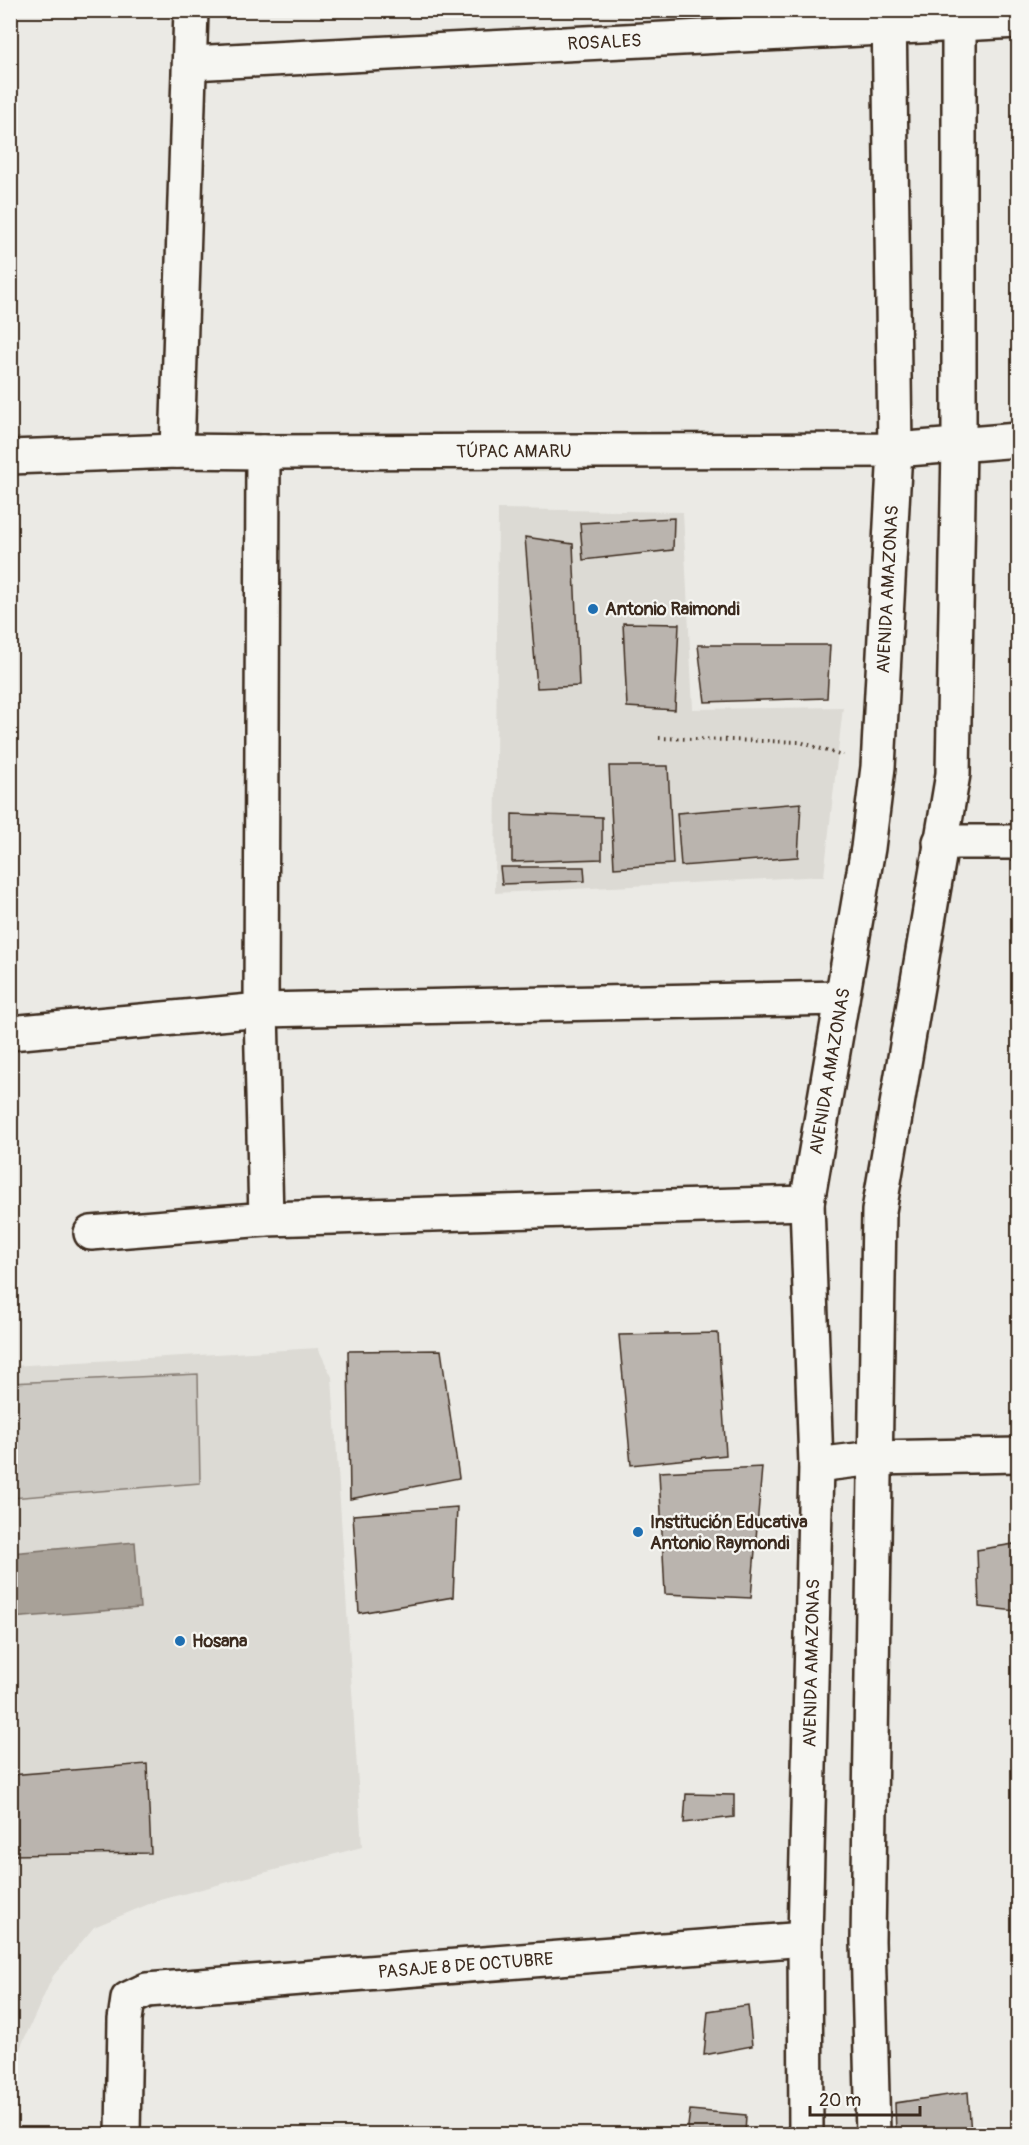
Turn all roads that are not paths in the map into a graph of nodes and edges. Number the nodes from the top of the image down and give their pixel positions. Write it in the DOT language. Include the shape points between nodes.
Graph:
graph roads {
  1 [pos="191,10"];
  2 [pos="960,17"];
  3 [pos="890,20"];
  4 [pos="1018,21"];
  5 [pos="191,63"];
  6 [pos="1018,440"];
  7 [pos="959,445"];
  8 [pos="895,450"];
  9 [pos="177,451"];
  10 [pos="263,452"];
  11 [pos="10,457"];
  12 [pos="940,842"];
  13 [pos="1018,842"];
  14 [pos="842,998"];
  15 [pos="261,1010"];
  16 [pos="10,1033"];
  17 [pos="807,1203"];
  18 [pos="266,1219"];
  19 [pos="91,1233"];
  20 [pos="1018,1455"];
  21 [pos="874,1458"];
  22 [pos="816,1465"];
  23 [pos="805,1939"];
  24 [pos="123,2134"];
  25 [pos="806,2134"];
  26 [pos="873,2134"];
  1 -- 5 [label="street"];
  2 -- 3 [label="street, ROSALES"];
  2 -- 4 [label="street, ROSALES"];
  2 -- 7 [label="street"];
  3 -- 5 [label="street, ROSALES"];
  3 -- 8 [label="street, AVENIDA AMAZONAS"];
  5 -- 9 [label="street"];
  6 -- 7 [label="street, TÚPAC AMARU"];
  7 -- 8 [label="street, TÚPAC AMARU"];
  7 -- 12 [label="street" via="953,774"];
  8 -- 10 [label="street, TÚPAC AMARU"];
  8 -- 14 [label="street, AVENIDA AMAZONAS" via="878,767"];
  9 -- 10 [label="street, TÚPAC AMARU"];
  9 -- 11 [label="street, TÚPAC AMARU"];
  10 -- 15 [label="street"];
  12 -- 13 [label="street"];
  12 -- 21 [label="street" via="879,1210"];
  14 -- 15 [label="street"];
  14 -- 17 [label="street, AVENIDA AMAZONAS"];
  15 -- 16 [label="street"];
  15 -- 18 [label="street"];
  17 -- 18 [label="street"];
  17 -- 22 [label="street, AVENIDA AMAZONAS"];
  18 -- 19 [label="street"];
  20 -- 21 [label="street"];
  21 -- 22 [label="street"];
  21 -- 26 [label="street" via="868,1941"];
  22 -- 23 [label="street, AVENIDA AMAZONAS"];
  23 -- 24 [label="street, PASAJE 8 DE OCTUBRE" via="147,1990 128,1999 124,2020"];
  23 -- 25 [label="street, AVENIDA AMAZONAS"];
}
